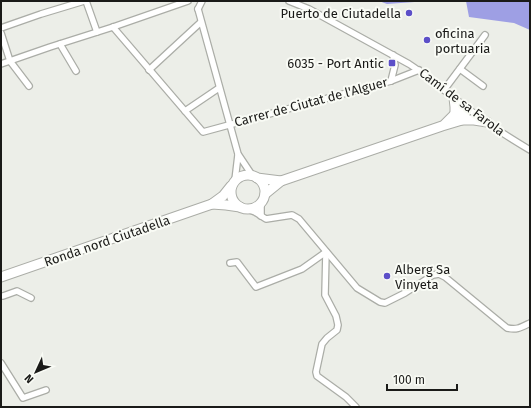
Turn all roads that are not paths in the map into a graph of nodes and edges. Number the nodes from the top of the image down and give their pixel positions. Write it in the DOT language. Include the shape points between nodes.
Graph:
graph roads {
  1 [pos="85,1"];
  2 [pos="186,1"];
  3 [pos="202,1"];
  4 [pos="289,1"];
  5 [pos="198,10"];
  6 [pos="201,22"];
  7 [pos="113,27"];
  8 [pos="1,28"];
  9 [pos="97,32"];
  10 [pos="1,34"];
  11 [pos="485,35"];
  12 [pos="60,44"];
  13 [pos="393,55"];
  14 [pos="10,61"];
  15 [pos="1,64"];
  16 [pos="460,68"];
  17 [pos="149,70"];
  18 [pos="419,70"];
  19 [pos="76,71"];
  20 [pos="391,81"];
  21 [pos="29,86"];
  22 [pos="483,86"];
  23 [pos="219,88"];
  24 [pos="444,90"];
  25 [pos="454,98"];
  26 [pos="466,107"];
  27 [pos="185,111"];
  28 [pos="455,113"];
  29 [pos="462,120"];
  30 [pos="487,122"];
  31 [pos="230,124"];
  32 [pos="442,126"];
  33 [pos="530,150"];
  34 [pos="238,154"];
  35 [pos="254,176"];
  36 [pos="281,181"];
  37 [pos="233,183"];
  38 [pos="264,194"];
  39 [pos="261,203"];
  40 [pos="212,204"];
  41 [pos="244,208"];
  42 [pos="261,216"];
  43 [pos="326,252"];
  44 [pos="230,263"];
  45 [pos="1,277"];
  46 [pos="1,296"];
  47 [pos="31,298"];
  48 [pos="530,323"];
  49 [pos="1,363"];
  50 [pos="46,390"];
  51 [pos="356,407"];
  1 -- 8 [label="street"];
  1 -- 9 [label="street"];
  2 -- 5 [label="street"];
  2 -- 7 [label="street"];
  3 -- 5 [label="street"];
  4 -- 13 [label="street, Camí de sa Farola"];
  5 -- 6 [label="street"];
  6 -- 17 [label="street"];
  6 -- 23 [label="street"];
  7 -- 9 [label="street"];
  7 -- 17 [label="street"];
  9 -- 12 [label="street"];
  10 -- 14 [label="street"];
  11 -- 16 [label="street"];
  12 -- 14 [label="street"];
  12 -- 19 [label="street"];
  13 -- 18 [label="street, Camí de sa Farola"];
  13 -- 20 [label="street" via="395,65"];
  14 -- 15 [label="street"];
  14 -- 21 [label="street"];
  16 -- 22 [label="street"];
  16 -- 24 [label="street"];
  17 -- 27 [label="street"];
  18 -- 20 [label="street, Carrer de Ciutat de l'Alguer"];
  18 -- 24 [label="street, Camí de sa Farola"];
  20 -- 31 [label="street, Carrer de Ciutat de l'Alguer"];
  23 -- 27 [label="street"];
  23 -- 31 [label="street"];
  24 -- 25 [label="street, Camí de sa Farola"];
  25 -- 26 [label="street, Camí de sa Farola"];
  25 -- 28 [label="main road"];
  26 -- 28 [label="main road"];
  26 -- 29 [label="main road"];
  26 -- 30 [label="street, Camí de sa Farola"];
  27 -- 31 [label="street, Carrer de Ciutat de l'Alguer" via="203,132"];
  28 -- 32 [label="main road"];
  29 -- 30 [label="main road"];
  29 -- 32 [label="main road"];
  30 -- 33 [label="street, Camí de sa Farola"];
  31 -- 34 [label="street"];
  32 -- 36 [label="main road"];
  34 -- 35 [label="street"];
  34 -- 37 [label="street"];
  35 -- 36 [label="main road"];
  35 -- 37 [label="main road" via="244,175"];
  35 -- 38 [label="main road" via="262,182"];
  36 -- 38 [label="main road"];
  37 -- 40 [label="main road, Ronda nord Ciutadella" via="223,196"];
  37 -- 41 [label="main road" via="230,192 232,198 235,204"];
  38 -- 39 [label="main road"];
  39 -- 41 [label="main road" via="256,207"];
  39 -- 42 [label="street"];
  40 -- 41 [label="main road, Ronda nord Ciutadella"];
  40 -- 45 [label="main road, Ronda nord Ciutadella"];
  41 -- 42 [label="street"];
  42 -- 43 [label="street" via="266,219 292,215 299,219"];
  43 -- 44 [label="street" via="302,269 256,286 237,262"];
  43 -- 48 [label="street" via="357,288 380,302 385,303 433,275 440,274 507,328 516,330"];
  43 -- 51 [label="street" via="325,295 338,325 337,330 322,344 316,372 317,376"];
  46 -- 47 [label="street" via="17,291"];
  49 -- 50 [label="street" via="23,398"];
}
